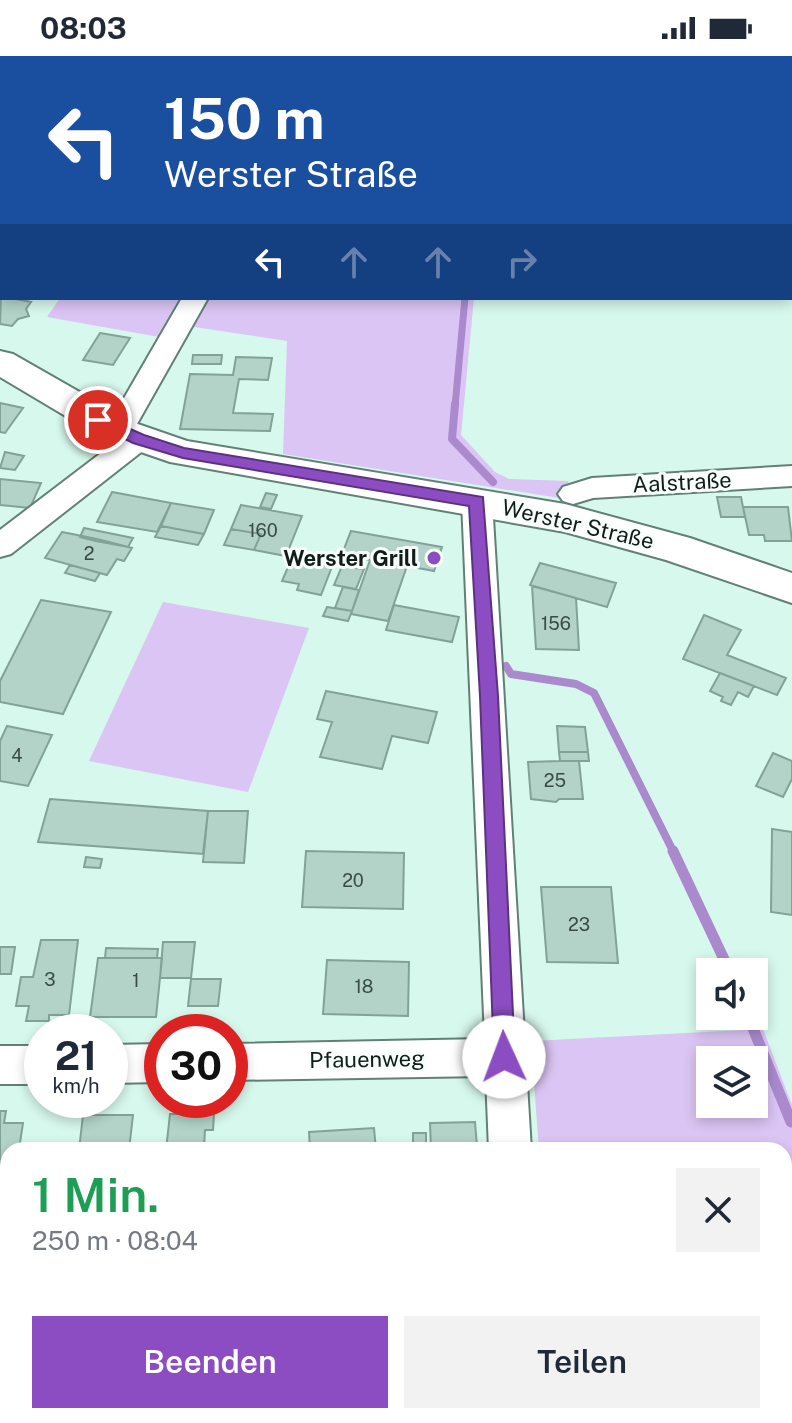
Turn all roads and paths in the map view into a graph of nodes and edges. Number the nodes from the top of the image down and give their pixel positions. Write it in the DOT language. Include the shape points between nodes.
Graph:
graph roads {
  1 [pos="194,300"];
  2 [pos="0,362"];
  3 [pos="129,435"];
  4 [pos="792,476"];
  5 [pos="573,494"];
  6 [pos="477,501"];
  7 [pos="0,546"];
  8 [pos="792,588"];
  9 [pos="504,1057"];
  10 [pos="248,1062"];
  11 [pos="0,1065"];
  12 [pos="24,1065"];
  13 [pos="509,1142"];
  1 -- 3 [label="street"];
  2 -- 3 [label="main road, Werster Straße"];
  3 -- 6 [label="main road, Werster Straße" via="183,453"];
  3 -- 7 [label="street"];
  4 -- 5 [label="street, Aalstraße" via="592,488"];
  6 -- 8 [label="main road, Werster Straße" via="676,548"];
  6 -- 9 [label="street"];
  9 -- 10 [label="street, Pfauenweg"];
  9 -- 13 [label="street"];
  11 -- 12 [label="street"];
}
